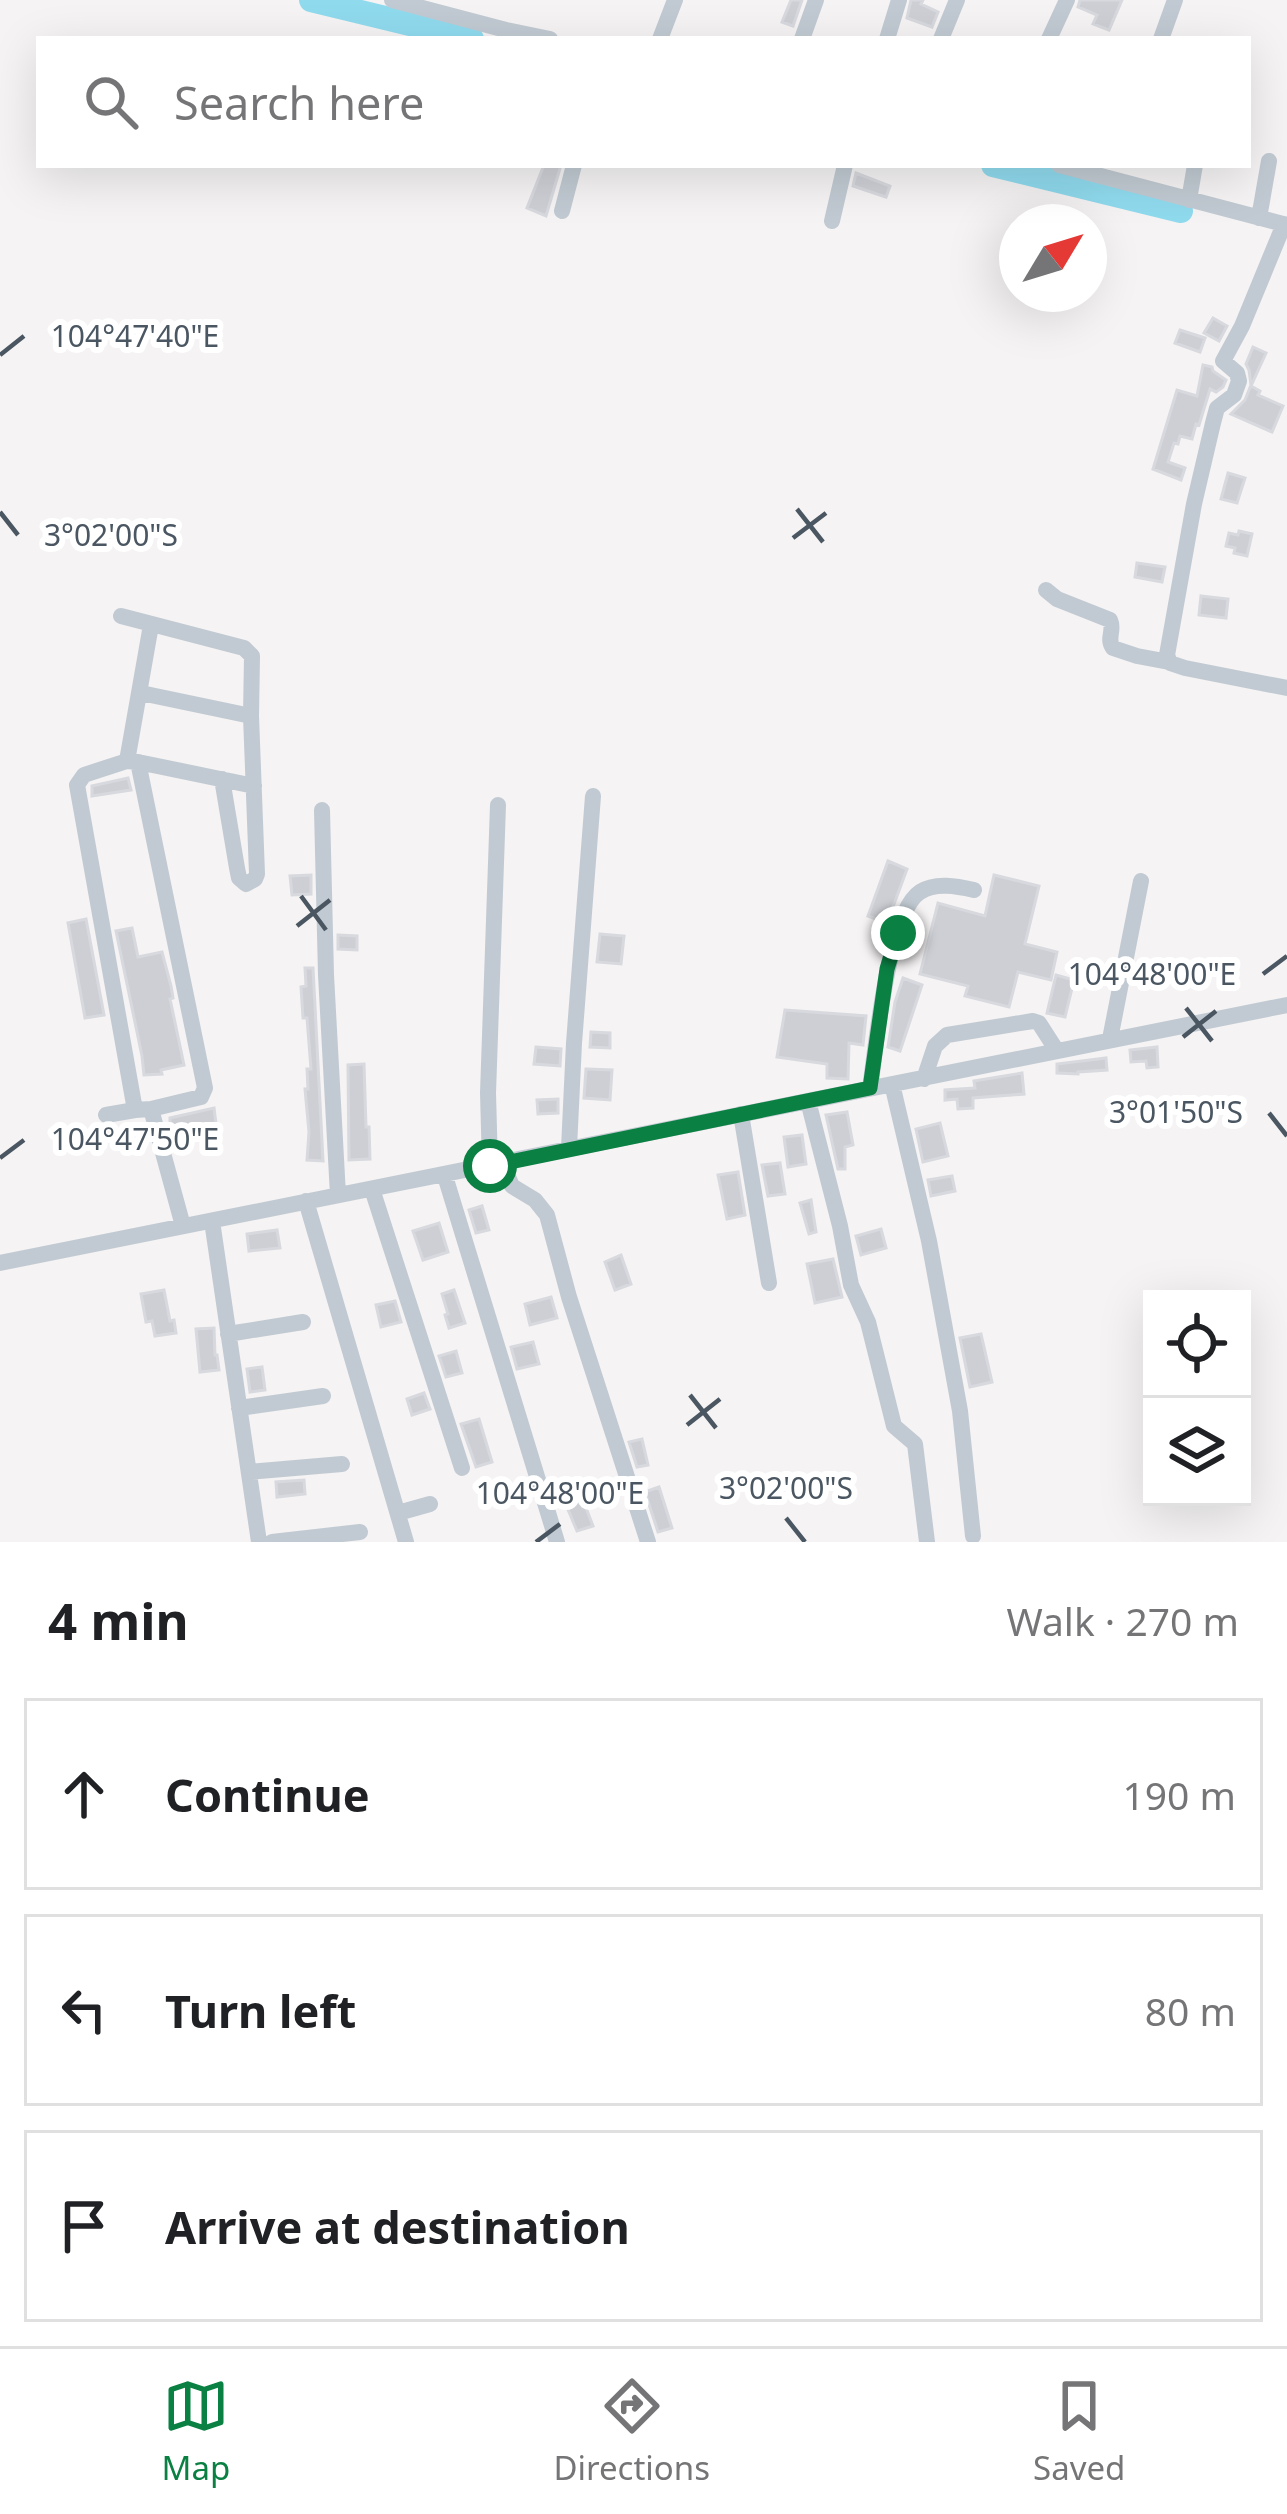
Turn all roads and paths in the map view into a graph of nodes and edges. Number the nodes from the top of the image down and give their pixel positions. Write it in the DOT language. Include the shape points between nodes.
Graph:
graph roads {
  1 [pos="392,0"];
  2 [pos="675,0"];
  3 [pos="816,0"];
  4 [pos="899,0"];
  5 [pos="958,0"];
  6 [pos="1066,0"];
  7 [pos="1174,0"];
  8 [pos="459,9"];
  9 [pos="541,36"];
  10 [pos="661,36"];
  11 [pos="803,36"];
  12 [pos="887,36"];
  13 [pos="942,36"];
  14 [pos="1050,36"];
  15 [pos="1162,36"];
  16 [pos="1269,161"];
  17 [pos="573,168"];
  18 [pos="844,168"];
  19 [pos="1081,168"];
  20 [pos="1194,168"];
  21 [pos="1118,173"];
  22 [pos="1189,200"];
  23 [pos="562,211"];
  24 [pos="1259,218"];
  25 [pos="832,221"];
  26 [pos="1285,225"];
  27 [pos="1046,590"];
  28 [pos="121,616"];
  29 [pos="151,625"];
  30 [pos="1169,662"];
  31 [pos="1287,688"];
  32 [pos="140,692"];
  33 [pos="251,716"];
  34 [pos="132,762"];
  35 [pos="222,778"];
  36 [pos="254,785"];
  37 [pos="593,796"];
  38 [pos="498,805"];
  39 [pos="322,810"];
  40 [pos="1141,881"];
  41 [pos="974,890"];
  42 [pos="1287,1005"];
  43 [pos="1110,1039"];
  44 [pos="1057,1051"];
  45 [pos="924,1079"];
  46 [pos="892,1084"];
  47 [pos="870,1088"];
  48 [pos="808,1101"];
  49 [pos="143,1109"];
  50 [pos="741,1114"];
  51 [pos="106,1115"];
  52 [pos="569,1148"];
  53 [pos="496,1164"];
  54 [pos="445,1176"];
  55 [pos="372,1189"];
  56 [pos="338,1195"];
  57 [pos="306,1201"];
  58 [pos="212,1221"];
  59 [pos="183,1226"];
  60 [pos="0,1263"];
  61 [pos="582,1276"];
  62 [pos="769,1283"];
  63 [pos="569,1297"];
  64 [pos="303,1322"];
  65 [pos="228,1334"];
  66 [pos="323,1396"];
  67 [pos="239,1408"];
  68 [pos="342,1463"];
  69 [pos="462,1468"];
  70 [pos="249,1472"];
  71 [pos="430,1504"];
  72 [pos="398,1513"];
  73 [pos="360,1532"];
  74 [pos="973,1536"];
  75 [pos="259,1542"];
  76 [pos="272,1542"];
  77 [pos="406,1542"];
  78 [pos="556,1542"];
  79 [pos="648,1542"];
  80 [pos="927,1542"];
  1 -- 8 [label="street"];
  2 -- 10 [label="street"];
  3 -- 11 [label="street"];
  4 -- 12 [label="street"];
  5 -- 13 [label="street"];
  6 -- 14 [label="street"];
  7 -- 15 [label="street"];
  8 -- 9 [label="street"];
  16 -- 24 [label="street"];
  17 -- 23 [label="street"];
  18 -- 25 [label="street"];
  19 -- 21 [label="street"];
  20 -- 22 [label="street"];
  21 -- 22 [label="street"];
  22 -- 24 [label="street"];
  24 -- 26 [label="street"];
  26 -- 30 [label="street" via="1223,361 1239,381 1213,423"];
  27 -- 30 [label="street" via="1110,620 1113,648"];
  28 -- 29 [label="street"];
  29 -- 32 [label="street"];
  29 -- 33 [label="street" via="249,651"];
  30 -- 31 [label="street"];
  32 -- 33 [label="street"];
  32 -- 34 [label="street"];
  33 -- 36 [label="street"];
  34 -- 35 [label="street"];
  34 -- 49 [label="street" via="77,785"];
  34 -- 49 [label="street" via="205,1088 201,1096"];
  35 -- 36 [label="street"];
  35 -- 36 [label="street" via="245,884 257,874"];
  37 -- 52 [label="street"];
  38 -- 53 [label="street" via="488,1093"];
  39 -- 56 [label="street"];
  40 -- 43 [label="street"];
  41 -- 47 [label="street" via="940,886 910,901 887,969"];
  42 -- 43 [label="street"];
  43 -- 44 [label="street"];
  44 -- 45 [label="street"];
  44 -- 45 [label="street" via="1033,1021 947,1035"];
  45 -- 46 [label="street"];
  46 -- 47 [label="street"];
  46 -- 74 [label="street" via="961,1411"];
  47 -- 48 [label="street"];
  48 -- 50 [label="street"];
  48 -- 80 [label="street" via="894,1426 914,1444"];
  49 -- 51 [label="street"];
  49 -- 59 [label="street"];
  50 -- 52 [label="street"];
  50 -- 62 [label="street"];
  52 -- 53 [label="street"];
  53 -- 54 [label="street"];
  53 -- 63 [label="street" via="547,1215"];
  54 -- 55 [label="street"];
  54 -- 78 [label="street"];
  55 -- 56 [label="street"];
  55 -- 69 [label="street"];
  56 -- 57 [label="street"];
  57 -- 58 [label="street"];
  57 -- 72 [label="street"];
  58 -- 59 [label="street"];
  58 -- 65 [label="street"];
  59 -- 60 [label="street"];
  61 -- 63 [label="street"];
  63 -- 79 [label="street"];
  64 -- 65 [label="street"];
  65 -- 67 [label="street"];
  66 -- 67 [label="street"];
  67 -- 70 [label="street"];
  68 -- 70 [label="street"];
  70 -- 75 [label="street"];
  71 -- 72 [label="street"];
  72 -- 77 [label="street"];
  73 -- 76 [label="street"];
}
